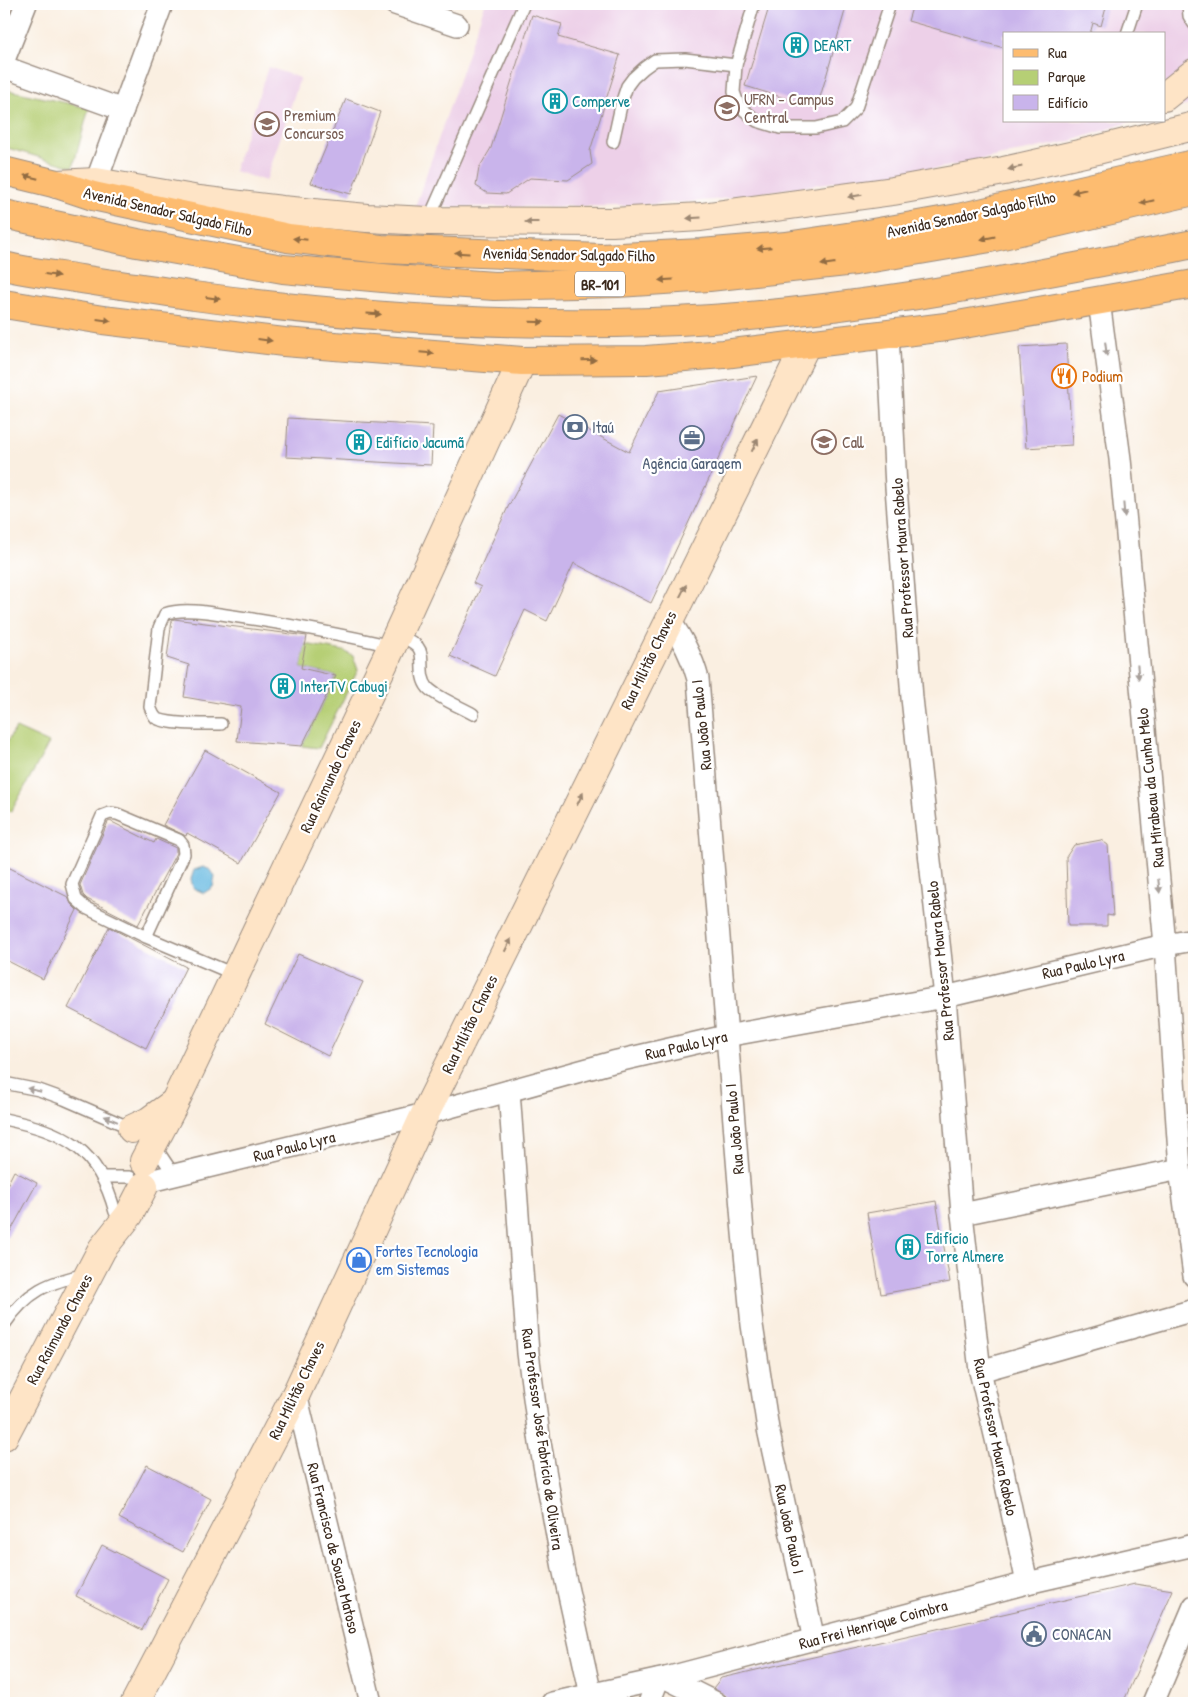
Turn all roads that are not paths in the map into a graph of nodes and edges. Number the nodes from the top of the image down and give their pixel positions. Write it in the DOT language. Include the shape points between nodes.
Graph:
graph roads {
  1 [pos="26,4"];
  2 [pos="162,4"];
  3 [pos="395,4"];
  4 [pos="524,4"];
  5 [pos="754,4"];
  6 [pos="890,4"];
  7 [pos="1137,4"];
  8 [pos="1188,4"];
  9 [pos="1194,24"];
  10 [pos="456,26"];
  11 [pos="1128,32"];
  12 [pos="4,60"];
  13 [pos="736,64"];
  14 [pos="4,67"];
  15 [pos="1194,73"];
  16 [pos="1166,95"];
  17 [pos="123,110"];
  18 [pos="1134,122"];
  19 [pos="1194,126"];
  20 [pos="613,142"];
  21 [pos="1097,150"];
  22 [pos="1194,164"];
  23 [pos="4,171"];
  24 [pos="94,189"];
  25 [pos="1194,191"];
  26 [pos="4,214"];
  27 [pos="428,221"];
  28 [pos="1194,244"];
  29 [pos="8,269"];
  30 [pos="1194,284"];
  31 [pos="1099,301"];
  32 [pos="4,304"];
  33 [pos="888,334"];
  34 [pos="806,345"];
  35 [pos="522,361"];
  36 [pos="669,619"];
  37 [pos="394,640"];
  38 [pos="473,714"];
  39 [pos="220,724"];
  40 [pos="146,937"];
  41 [pos="1194,940"];
  42 [pos="1165,945"];
  43 [pos="236,975"];
  44 [pos="945,997"];
  45 [pos="726,1036"];
  46 [pos="4,1083"];
  47 [pos="509,1091"];
  48 [pos="424,1114"];
  49 [pos="4,1119"];
  50 [pos="151,1165"];
  51 [pos="1180,1169"];
  52 [pos="102,1177"];
  53 [pos="115,1212"];
  54 [pos="962,1214"];
  55 [pos="102,1250"];
  56 [pos="88,1274"];
  57 [pos="1194,1276"];
  58 [pos="1194,1310"];
  59 [pos="4,1325"];
  60 [pos="980,1371"];
  61 [pos="296,1394"];
  62 [pos="4,1436"];
  63 [pos="1194,1545"];
  64 [pos="1027,1583"];
  65 [pos="1194,1606"];
  66 [pos="814,1640"];
  67 [pos="662,1679"];
  68 [pos="591,1695"];
  69 [pos="135,1703"];
  70 [pos="371,1703"];
  71 [pos="552,1703"];
  72 [pos="649,1703"];
  73 [pos="716,1703"];
  74 [pos="1153,1703"];
  1 -- 12 [label="street"];
  2 -- 17 [label="street"];
  3 -- 10 [label="street"];
  4 -- 27 [label="lane"];
  5 -- 13 [label="lane"];
  6 -- 13 [label="lane" via="862,96 856,108 842,122 816,128 780,128 757,121 739,106 734,92"];
  7 -- 11 [label="lane"];
  8 -- 9 [label="lane"];
  13 -- 20 [label="lane" via="655,60 627,86"];
  14 -- 17 [label="street"];
  15 -- 16 [label="main road"];
  17 -- 24 [label="street"];
  18 -- 21 [label="main road"];
  19 -- 21 [label="main road"];
  21 -- 27 [label="main road, one-way" via="893,191 701,217 612,222"];
  22 -- 24 [label="main road, Avenida Senador Salgado Filho, one-way" via="958,218 867,234 701,254 600,258 381,249 288,238"];
  24 -- 23 [label="main road, Avenida Senador Salgado Filho, one-way"];
  24 -- 27 [label="main road" via="272,209"];
  25 -- 26 [label="main road, Avenida Senador Salgado Filho / BR-101, one-way" via="990,238 855,261 608,284 494,286 283,268 137,243"];
  29 -- 28 [label="main road, one-way" via="258,304 365,314 534,322 652,322 842,306 1000,282"];
  30 -- 31 [label="main road"];
  31 -- 33 [label="main road"];
  31 -- 42 [label="street, Rua Mirabeau da Cunha Melo, one-way" via="1120,459"];
  32 -- 35 [label="main road, one-way" via="103,320 284,342"];
  33 -- 34 [label="main road"];
  33 -- 44 [label="street, Rua Professor Moura Rabelo" via="912,698"];
  35 -- 34 [label="main road, one-way" via="646,360"];
  36 -- 34 [label="main road, Rua Militão Chaves, one-way"];
  35 -- 37 [label="main road, Rua Raimundo Chaves"];
  36 -- 45 [label="street, Rua João Paulo I" via="685,643 698,679"];
  48 -- 36 [label="main road, Rua Militão Chaves, one-way"];
  37 -- 38 [label="lane" via="410,641 418,647 423,679 428,688"];
  37 -- 39 [label="lane" via="214,613 165,614 158,638 152,714 181,723"];
  37 -- 43 [label="main road, Rua Raimundo Chaves"];
  40 -- 40 [label="lane" via="86,908 76,899 72,884 102,816 110,813 178,840 183,845 184,854"];
  40 -- 43 [label="lane"];
  41 -- 42 [label="street, Rua Paulo Lyra"];
  42 -- 44 [label="street, Rua Paulo Lyra"];
  42 -- 51 [label="street, Rua Mirabeau da Cunha Melo"];
  43 -- 50 [label="main road, Rua Raimundo Chaves" via="174,1105 149,1121"];
  44 -- 45 [label="street, Rua Paulo Lyra"];
  44 -- 54 [label="street, Rua Professor Moura Rabelo"];
  45 -- 47 [label="street, Rua Paulo Lyra" via="613,1062"];
  45 -- 66 [label="street, Rua João Paulo I" via="752,1325 768,1429"];
  50 -- 46 [label="lane, one-way" via="64,1099"];
  47 -- 48 [label="street, Rua Paulo Lyra"];
  47 -- 68 [label="street, Rua Professor José Fabricio de Oliveira" via="528,1353 540,1443"];
  48 -- 50 [label="street, Rua Paulo Lyra"];
  48 -- 61 [label="main road, Rua Militão Chaves"];
  49 -- 52 [label="lane" via="50,1131 70,1142 86,1153"];
  50 -- 52 [label="lane"];
  50 -- 53 [label="main road, Rua Raimundo Chaves"];
  50 -- 55 [label="main road, Rua Raimundo Chaves" via="129,1215"];
  51 -- 54 [label="street"];
  51 -- 57 [label="street, Rua Mirabeau da Cunha Melo"];
  52 -- 53 [label="lane"];
  53 -- 55 [label="main road, Rua Raimundo Chaves"];
  54 -- 60 [label="street, Rua Professor Moura Rabelo"];
  55 -- 56 [label="main road, Rua Raimundo Chaves"];
  56 -- 59 [label="lane" via="59,1280 35,1292"];
  56 -- 62 [label="main road, Rua Raimundo Chaves"];
  58 -- 60 [label="street"];
  60 -- 64 [label="street, Rua Professor Moura Rabelo"];
  61 -- 69 [label="main road, Rua Militão Chaves"];
  61 -- 70 [label="street, Rua Francisco de Souza Matoso"];
  63 -- 64 [label="street, Rua Frei Henrique Coimbra"];
  64 -- 66 [label="street, Rua Frei Henrique Coimbra"];
  65 -- 74 [label="street"];
  66 -- 67 [label="street, Rua Frei Henrique Coimbra"];
  67 -- 68 [label="street, Rua Frei Henrique Coimbra"];
  67 -- 72 [label="street"];
  67 -- 73 [label="street"];
  68 -- 71 [label="street, Rua Frei Henrique Coimbra"];
}
